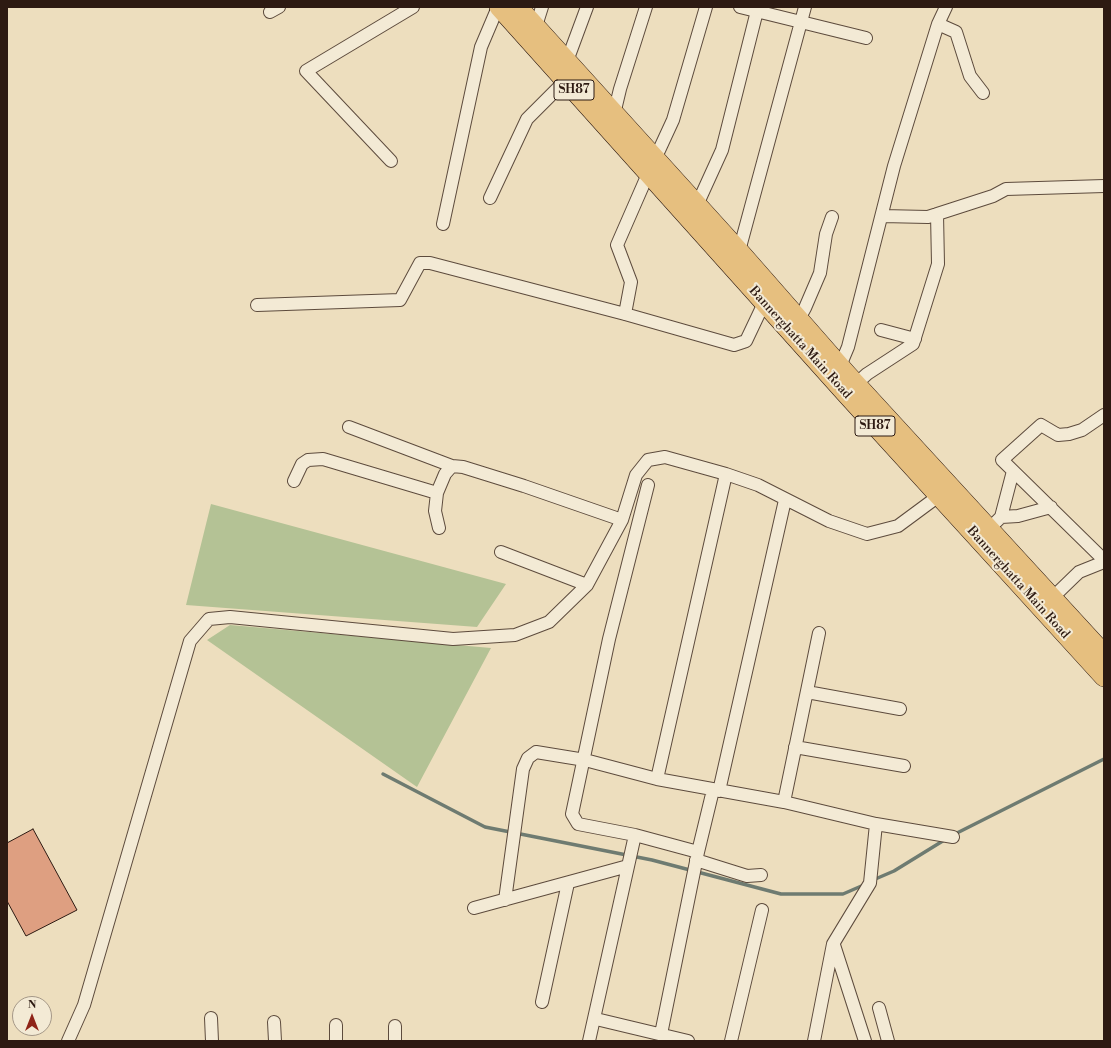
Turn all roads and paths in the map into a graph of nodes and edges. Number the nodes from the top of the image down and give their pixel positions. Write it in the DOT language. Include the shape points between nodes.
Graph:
graph roads {
  1 [pos="412,7"];
  2 [pos="498,7"];
  3 [pos="518,7"];
  4 [pos="542,7"];
  5 [pos="587,7"];
  6 [pos="646,7"];
  7 [pos="706,7"];
  8 [pos="740,7"];
  9 [pos="806,7"];
  10 [pos="946,7"];
  11 [pos="758,9"];
  12 [pos="801,22"];
  13 [pos="938,24"];
  14 [pos="536,26"];
  15 [pos="866,38"];
  16 [pos="567,61"];
  17 [pos="566,81"];
  18 [pos="983,93"];
  19 [pos="614,114"];
  20 [pos="391,161"];
  21 [pos="652,166"];
  22 [pos="1104,186"];
  23 [pos="490,198"];
  24 [pos="697,206"];
  25 [pos="937,214"];
  26 [pos="832,216"];
  27 [pos="882,216"];
  28 [pos="443,224"];
  29 [pos="739,251"];
  30 [pos="764,303"];
  31 [pos="257,305"];
  32 [pos="625,314"];
  33 [pos="799,319"];
  34 [pos="882,330"];
  35 [pos="915,339"];
  36 [pos="834,370"];
  37 [pos="856,384"];
  38 [pos="1104,415"];
  39 [pos="349,427"];
  40 [pos="452,466"];
  41 [pos="1013,471"];
  42 [pos="726,474"];
  43 [pos="294,481"];
  44 [pos="648,485"];
  45 [pos="945,491"];
  46 [pos="437,493"];
  47 [pos="785,500"];
  48 [pos="1051,507"];
  49 [pos="622,520"];
  50 [pos="996,522"];
  51 [pos="439,528"];
  52 [pos="501,552"];
  53 [pos="1102,555"];
  54 [pos="586,585"];
  55 [pos="1047,603"];
  56 [pos="820,633"];
  57 [pos="1104,654"];
  58 [pos="1104,677"];
  59 [pos="807,692"];
  60 [pos="900,709"];
  61 [pos="795,747"];
  62 [pos="585,760"];
  63 [pos="904,766"];
  64 [pos="657,779"];
  65 [pos="716,791"];
  66 [pos="784,802"];
  67 [pos="876,824"];
  68 [pos="635,835"];
  69 [pos="953,837"];
  70 [pos="697,856"];
  71 [pos="628,866"];
  72 [pos="761,875"];
  73 [pos="568,883"];
  74 [pos="505,900"];
  75 [pos="474,908"];
  76 [pos="762,910"];
  77 [pos="834,944"];
  78 [pos="542,1002"];
  79 [pos="879,1008"];
  80 [pos="211,1018"];
  81 [pos="596,1019"];
  82 [pos="274,1022"];
  83 [pos="336,1025"];
  84 [pos="395,1026"];
  85 [pos="661,1034"];
  86 [pos="68,1041"];
  87 [pos="212,1041"];
  88 [pos="275,1041"];
  89 [pos="336,1041"];
  90 [pos="395,1041"];
  91 [pos="590,1041"];
  92 [pos="688,1041"];
  93 [pos="731,1041"];
  94 [pos="814,1041"];
  95 [pos="865,1041"];
  96 [pos="888,1041"];
  1 -- 20 [label="street" via="306,71"];
  2 -- 17 [label="main road, Bannerghatta Main Road / SH87"];
  2 -- 28 [label="street" via="481,47"];
  3 -- 14 [label="main road"];
  4 -- 14 [label="street"];
  5 -- 16 [label="street"];
  6 -- 19 [label="street"];
  7 -- 21 [label="street" via="673,120"];
  8 -- 11 [label="street"];
  9 -- 12 [label="street"];
  10 -- 13 [label="street"];
  11 -- 12 [label="street"];
  11 -- 24 [label="street" via="722,150"];
  12 -- 15 [label="street"];
  12 -- 29 [label="street"];
  13 -- 18 [label="street" via="956,32 970,76"];
  13 -- 27 [label="street" via="894,166"];
  14 -- 16 [label="main road"];
  16 -- 19 [label="main road"];
  17 -- 21 [label="main road, Bannerghatta Main Road / SH87"];
  17 -- 23 [label="street" via="527,119"];
  19 -- 21 [label="main road"];
  21 -- 24 [label="main road"];
  21 -- 30 [label="main road, Bannerghatta Main Road / SH87"];
  21 -- 32 [label="street" via="617,245 631,282"];
  22 -- 25 [label="street" via="1006,189 993,196"];
  24 -- 29 [label="main road"];
  25 -- 27 [label="street"];
  25 -- 35 [label="street" via="938,264"];
  26 -- 33 [label="street" via="826,234 820,273"];
  27 -- 36 [label="street" via="848,347"];
  29 -- 33 [label="main road"];
  30 -- 32 [label="street" via="746,341 734,345"];
  30 -- 36 [label="main road, Bannerghatta Main Road / SH87"];
  31 -- 32 [label="street" via="400,300 420,263 430,263"];
  33 -- 36 [label="main road"];
  34 -- 35 [label="street"];
  35 -- 37 [label="street" via="913,344 866,374"];
  36 -- 37 [label="main road"];
  36 -- 45 [label="main road, Bannerghatta Main Road / SH87"];
  37 -- 45 [label="main road"];
  38 -- 41 [label="street" via="1082,430 1069,434 1058,435 1041,425 1002,460"];
  39 -- 40 [label="street"];
  40 -- 46 [label="street" via="445,474"];
  40 -- 49 [label="street" via="524,486"];
  41 -- 48 [label="street"];
  41 -- 50 [label="street"];
  42 -- 47 [label="street" via="758,485"];
  42 -- 49 [label="street" via="666,457 648,460 636,475"];
  42 -- 64 [label="street"];
  43 -- 46 [label="street" via="302,464 308,460 324,459"];
  44 -- 62 [label="street" via="609,639"];
  45 -- 47 [label="street" via="898,526 867,534 829,522"];
  45 -- 50 [label="main road"];
  45 -- 55 [label="main road, Bannerghatta Main Road / SH87"];
  46 -- 51 [label="street" via="434,511"];
  47 -- 65 [label="street"];
  48 -- 50 [label="street"];
  48 -- 53 [label="street"];
  49 -- 54 [label="street"];
  50 -- 55 [label="main road"];
  52 -- 54 [label="street"];
  53 -- 55 [label="street" via="1079,572"];
  54 -- 86 [label="street" via="548,622 515,635 453,639 230,617 209,619 190,641 84,1005"];
  55 -- 57 [label="main road"];
  55 -- 58 [label="main road, Bannerghatta Main Road / SH87"];
  56 -- 59 [label="street"];
  59 -- 60 [label="street"];
  59 -- 61 [label="street"];
  61 -- 63 [label="street"];
  61 -- 66 [label="street"];
  62 -- 64 [label="street"];
  62 -- 68 [label="street" via="572,814 578,824"];
  62 -- 74 [label="street" via="536,752 528,758 523,769"];
  64 -- 65 [label="street"];
  65 -- 66 [label="street"];
  65 -- 70 [label="street"];
  66 -- 67 [label="street"];
  67 -- 69 [label="street"];
  67 -- 77 [label="street" via="870,883"];
  68 -- 70 [label="street"];
  68 -- 71 [label="street"];
  70 -- 72 [label="street" via="747,876"];
  70 -- 85 [label="street"];
  71 -- 73 [label="street"];
  71 -- 81 [label="street"];
  73 -- 74 [label="street"];
  73 -- 78 [label="street"];
  74 -- 75 [label="street"];
  76 -- 93 [label="street"];
  77 -- 94 [label="street"];
  77 -- 95 [label="street"];
  79 -- 96 [label="street"];
  80 -- 87 [label="street"];
  81 -- 85 [label="street"];
  81 -- 91 [label="street"];
  82 -- 88 [label="street"];
  83 -- 89 [label="street"];
  84 -- 90 [label="street"];
  85 -- 92 [label="street"];
}
